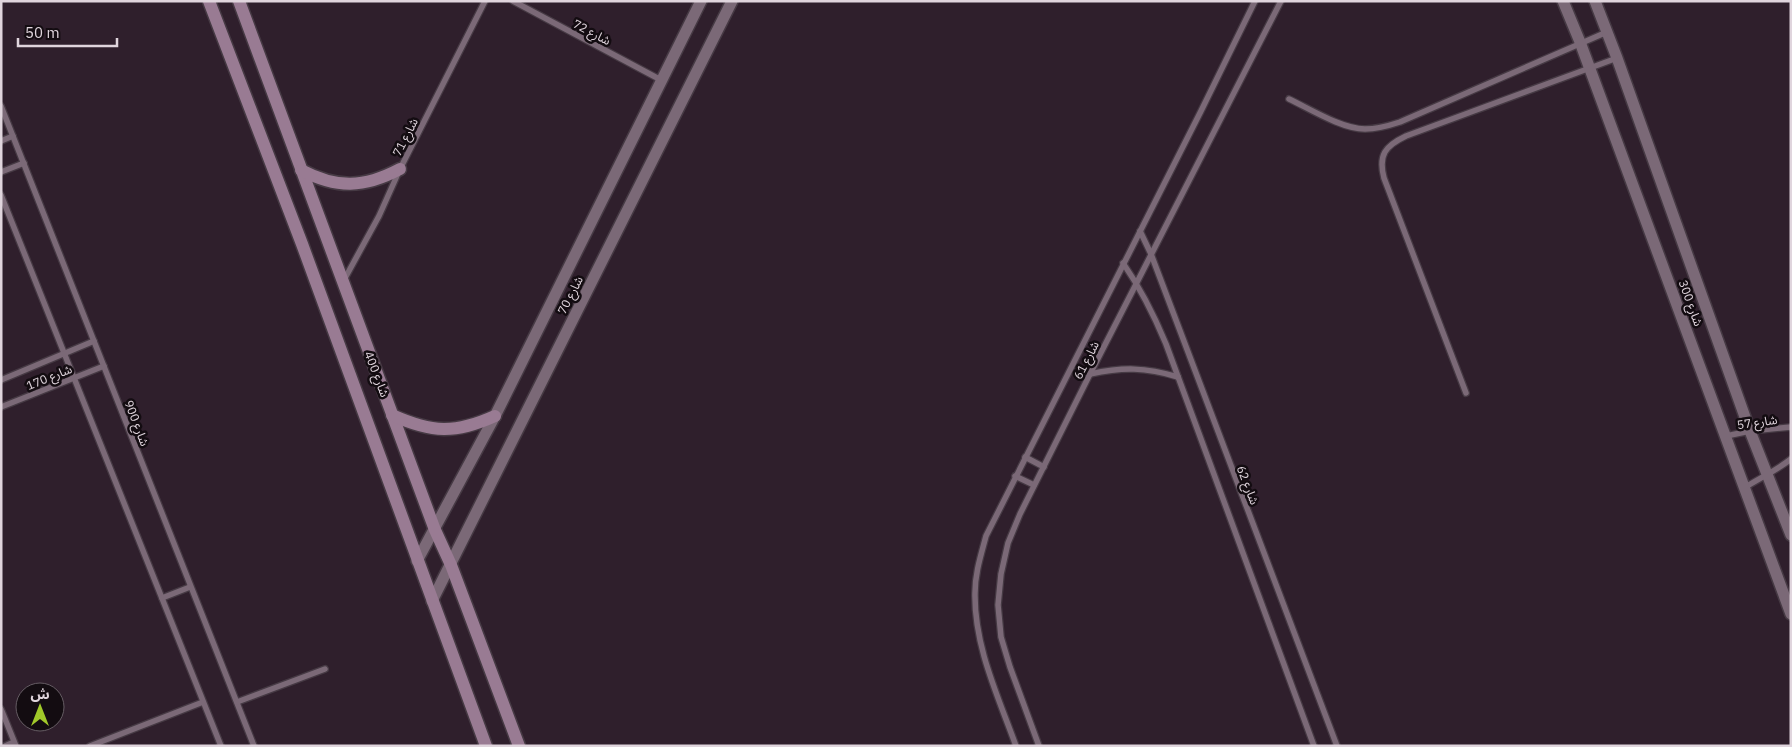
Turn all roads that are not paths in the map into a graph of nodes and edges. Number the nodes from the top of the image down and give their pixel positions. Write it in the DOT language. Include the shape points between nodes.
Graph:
graph roads {
  1 [pos="209,1"];
  2 [pos="239,1"];
  3 [pos="485,1"];
  4 [pos="512,1"];
  5 [pos="700,1"];
  6 [pos="732,1"];
  7 [pos="1255,1"];
  8 [pos="1281,1"];
  9 [pos="1563,1"];
  10 [pos="1595,1"];
  11 [pos="1607,32"];
  12 [pos="1580,42"];
  13 [pos="1617,58"];
  14 [pos="1590,69"];
  15 [pos="661,80"];
  16 [pos="1289,99"];
  17 [pos="1,106"];
  18 [pos="13,136"];
  19 [pos="1,140"];
  20 [pos="24,163"];
  21 [pos="301,170"];
  22 [pos="400,170"];
  23 [pos="1,172"];
  24 [pos="1,195"];
  25 [pos="1140,231"];
  26 [pos="1151,254"];
  27 [pos="1123,263"];
  28 [pos="342,282"];
  29 [pos="1136,282"];
  30 [pos="94,341"];
  31 [pos="64,353"];
  32 [pos="104,366"];
  33 [pos="1090,374"];
  34 [pos="1178,377"];
  35 [pos="74,378"];
  36 [pos="1,380"];
  37 [pos="1466,393"];
  38 [pos="1,407"];
  39 [pos="392,415"];
  40 [pos="495,416"];
  41 [pos="1791,427"];
  42 [pos="1750,432"];
  43 [pos="1726,436"];
  44 [pos="1024,457"];
  45 [pos="1791,459"];
  46 [pos="1044,467"];
  47 [pos="1768,473"];
  48 [pos="1015,476"];
  49 [pos="1034,485"];
  50 [pos="1744,488"];
  51 [pos="435,530"];
  52 [pos="1791,535"];
  53 [pos="417,561"];
  54 [pos="451,565"];
  55 [pos="190,587"];
  56 [pos="162,598"];
  57 [pos="432,601"];
  58 [pos="1791,614"];
  59 [pos="325,669"];
  60 [pos="203,702"];
  61 [pos="237,702"];
  62 [pos="1,709"];
  63 [pos="15,744"];
  64 [pos="5,746"];
  65 [pos="90,746"];
  66 [pos="221,746"];
  67 [pos="254,746"];
  68 [pos="486,746"];
  69 [pos="518,746"];
  70 [pos="1016,746"];
  71 [pos="1039,746"];
  72 [pos="1314,746"];
  73 [pos="1337,746"];
  1 -- 53 [label="street" via="302,244"];
  2 -- 21 [label="street, شارع 400"];
  3 -- 22 [label="lane, شارع 71"];
  4 -- 15 [label="lane, شارع 72"];
  5 -- 15 [label="street, شارع 70"];
  6 -- 54 [label="street, شارع 70"];
  7 -- 25 [label="lane, شارع 61"];
  8 -- 26 [label="lane, شارع 61"];
  9 -- 12 [label="street, شارع 300"];
  10 -- 11 [label="street, شارع 300"];
  11 -- 12 [label="lane"];
  11 -- 13 [label="street, شارع 300"];
  12 -- 14 [label="street, شارع 300"];
  12 -- 16 [label="lane" via="1382,128 1364,130 1346,126"];
  13 -- 14 [label="lane"];
  13 -- 42 [label="street, شارع 300"];
  14 -- 37 [label="lane" via="1406,136 1385,151 1381,164 1384,178"];
  14 -- 43 [label="street, شارع 300"];
  15 -- 40 [label="street, شارع 70"];
  17 -- 18 [label="lane, شارع 900"];
  18 -- 19 [label="lane"];
  18 -- 20 [label="lane, شارع 900"];
  20 -- 23 [label="lane"];
  20 -- 30 [label="lane, شارع 900"];
  21 -- 22 [label="street" via="333,183 351,185 368,183"];
  21 -- 28 [label="street, شارع 400"];
  22 -- 28 [label="lane, شارع 71" via="379,216"];
  24 -- 31 [label="lane"];
  25 -- 26 [label="lane, شارع 62"];
  25 -- 27 [label="lane, شارع 61"];
  26 -- 29 [label="lane, شارع 61"];
  26 -- 73 [label="lane, شارع 62"];
  27 -- 29 [label="lane"];
  27 -- 44 [label="lane, شارع 61"];
  28 -- 39 [label="street, شارع 400"];
  29 -- 33 [label="lane, شارع 61"];
  29 -- 34 [label="lane" via="1152,312"];
  30 -- 31 [label="lane, شارع 170"];
  30 -- 32 [label="lane, شارع 900"];
  31 -- 35 [label="lane"];
  31 -- 36 [label="lane, شارع 170"];
  32 -- 35 [label="lane, شارع 170"];
  32 -- 55 [label="lane, شارع 900"];
  33 -- 34 [label="lane" via="1134,368"];
  33 -- 46 [label="lane, شارع 61"];
  34 -- 72 [label="lane"];
  35 -- 38 [label="lane, شارع 170"];
  35 -- 56 [label="lane"];
  39 -- 40 [label="street" via="434,429 476,425"];
  39 -- 51 [label="street, شارع 400"];
  40 -- 51 [label="street, شارع 70"];
  41 -- 42 [label="lane, شارع 57"];
  42 -- 43 [label="lane, شارع 57"];
  42 -- 47 [label="street, شارع 300"];
  43 -- 50 [label="street, شارع 300"];
  44 -- 46 [label="lane"];
  44 -- 48 [label="lane, شارع 61"];
  45 -- 47 [label="lane"];
  46 -- 49 [label="lane, شارع 61"];
  47 -- 50 [label="lane"];
  47 -- 52 [label="street, شارع 300"];
  48 -- 49 [label="lane"];
  48 -- 70 [label="lane, شارع 61" via="986,536 978,563 975,591 981,647"];
  49 -- 71 [label="lane, شارع 61" via="1008,543 1000,574 998,605 1010,667"];
  50 -- 58 [label="street, شارع 300"];
  51 -- 53 [label="street, شارع 70"];
  51 -- 54 [label="street, شارع 400"];
  53 -- 57 [label="street"];
  54 -- 57 [label="street, شارع 70"];
  54 -- 69 [label="street, شارع 400"];
  55 -- 56 [label="lane"];
  55 -- 61 [label="lane, شارع 900"];
  56 -- 60 [label="lane"];
  57 -- 68 [label="street"];
  59 -- 61 [label="lane"];
  60 -- 65 [label="lane"];
  60 -- 66 [label="lane"];
  61 -- 67 [label="lane, شارع 900"];
  62 -- 63 [label="lane"];
  63 -- 64 [label="lane"];
}
